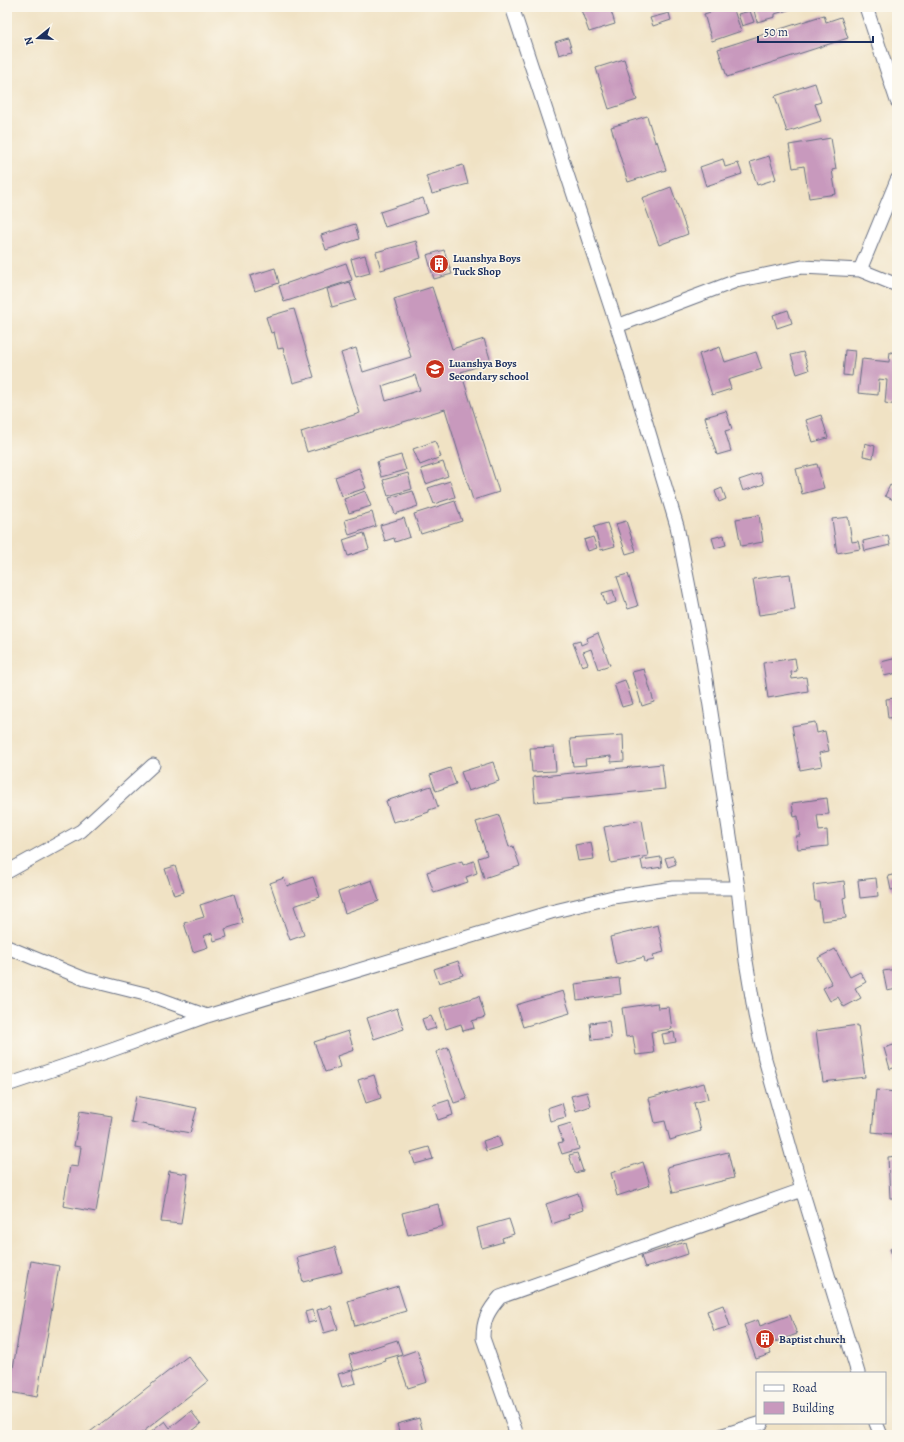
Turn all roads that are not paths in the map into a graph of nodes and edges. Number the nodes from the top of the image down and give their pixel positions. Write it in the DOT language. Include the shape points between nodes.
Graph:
graph roads {
  1 [pos="512,7"];
  2 [pos="866,7"];
  3 [pos="897,101"];
  4 [pos="897,180"];
  5 [pos="860,270"];
  6 [pos="897,285"];
  7 [pos="617,326"];
  8 [pos="152,765"];
  9 [pos="7,872"];
  10 [pos="738,888"];
  11 [pos="7,947"];
  12 [pos="207,1016"];
  13 [pos="7,1084"];
  14 [pos="802,1190"];
  15 [pos="858,1372"];
  16 [pos="759,1424"];
  17 [pos="876,1424"];
  18 [pos="517,1435"];
  19 [pos="723,1435"];
  20 [pos="881,1435"];
  1 -- 7 [label="street"];
  2 -- 3 [label="street"];
  4 -- 5 [label="street"];
  5 -- 6 [label="street"];
  5 -- 7 [label="street" via="802,267 736,281"];
  7 -- 10 [label="street" via="677,526 702,654"];
  8 -- 9 [label="street" via="81,831"];
  10 -- 12 [label="street" via="674,888 613,897 551,912"];
  10 -- 14 [label="street" via="755,1015"];
  11 -- 12 [label="street" via="85,979 149,995"];
  12 -- 13 [label="street"];
  14 -- 15 [label="street"];
  14 -- 18 [label="street" via="500,1298 492,1306 483,1325 483,1338"];
  16 -- 19 [label="street"];
  17 -- 20 [label="street"];
}
